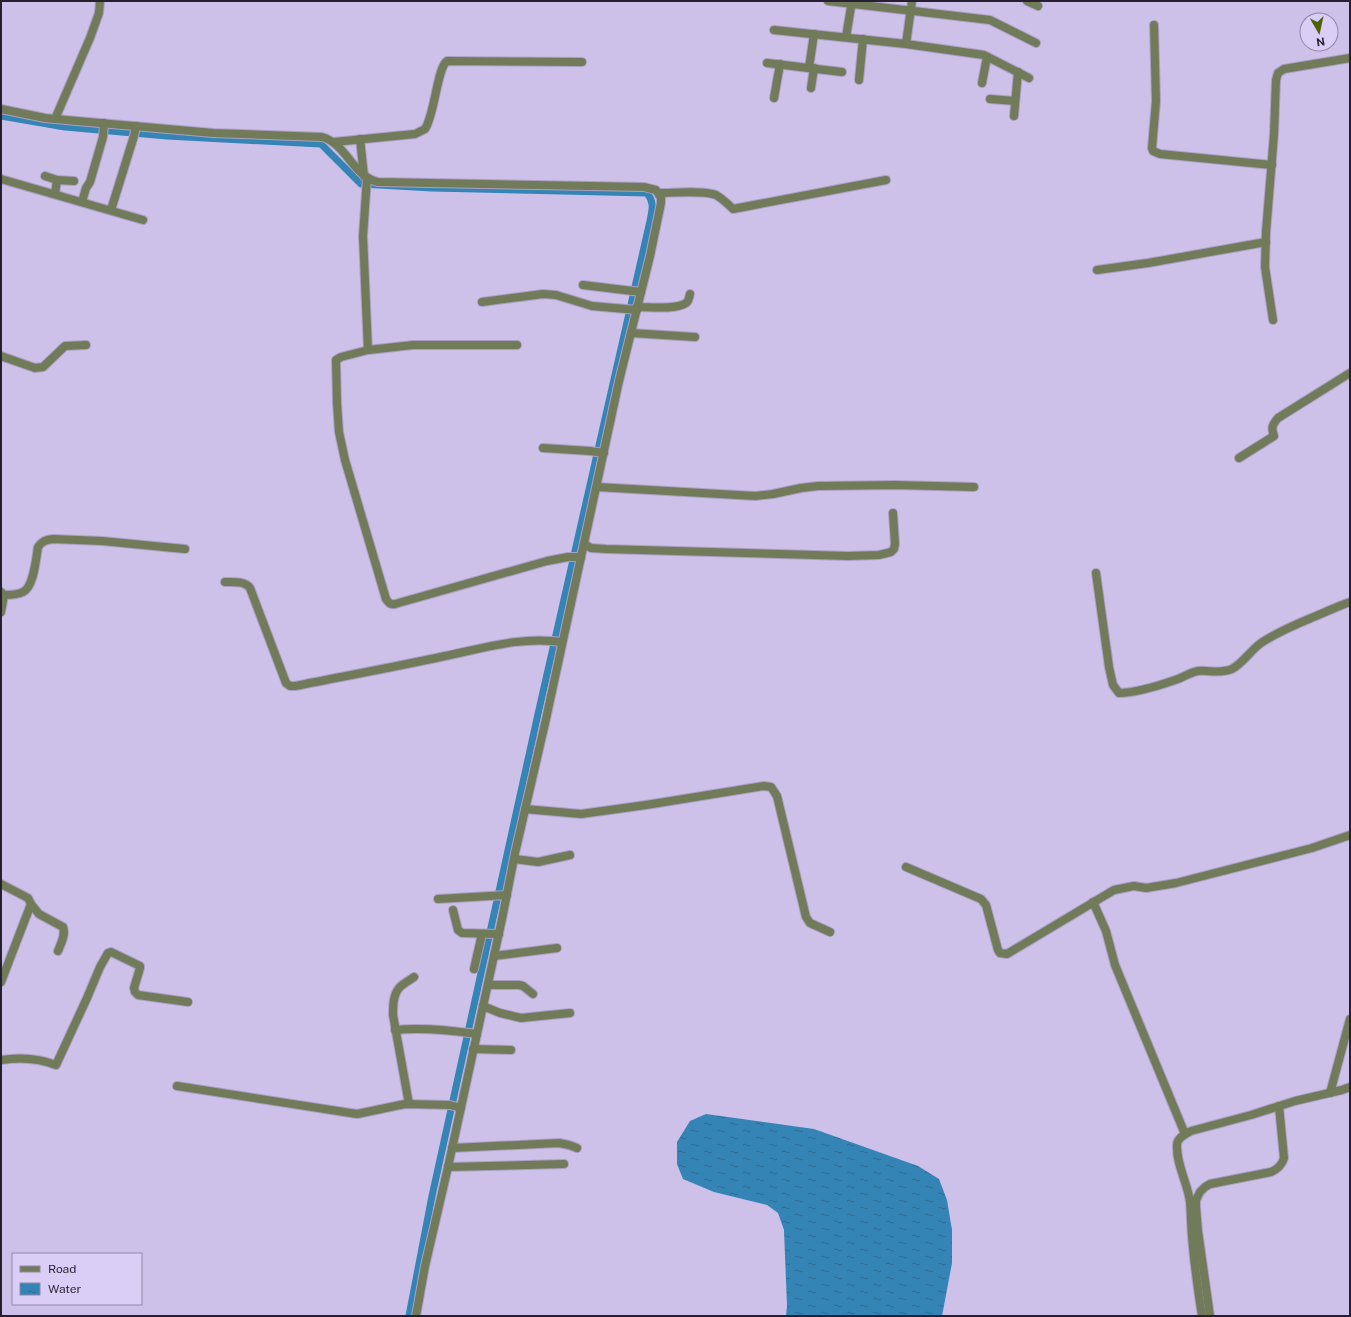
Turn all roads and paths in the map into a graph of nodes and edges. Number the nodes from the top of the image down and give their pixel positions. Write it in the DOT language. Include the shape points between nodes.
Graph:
graph roads {
  1 [pos="100,1"];
  2 [pos="828,1"];
  3 [pos="912,1"];
  4 [pos="1027,1"];
  5 [pos="852,2"];
  6 [pos="1038,6"];
  7 [pos="910,10"];
  8 [pos="1154,25"];
  9 [pos="774,30"];
  10 [pos="814,34"];
  11 [pos="846,37"];
  12 [pos="864,39"];
  13 [pos="1036,42"];
  14 [pos="906,44"];
  15 [pos="987,57"];
  16 [pos="1350,58"];
  17 [pos="582,62"];
  18 [pos="768,63"];
  19 [pos="780,64"];
  20 [pos="812,68"];
  21 [pos="842,72"];
  22 [pos="1018,72"];
  23 [pos="1029,78"];
  24 [pos="859,80"];
  25 [pos="982,83"];
  26 [pos="811,88"];
  27 [pos="774,98"];
  28 [pos="990,99"];
  29 [pos="1015,101"];
  30 [pos="1,109"];
  31 [pos="1014,116"];
  32 [pos="55,119"];
  33 [pos="104,126"];
  34 [pos="135,131"];
  35 [pos="360,140"];
  36 [pos="334,142"];
  37 [pos="1272,165"];
  38 [pos="45,176"];
  39 [pos="1,179"];
  40 [pos="57,180"];
  41 [pos="886,180"];
  42 [pos="74,181"];
  43 [pos="366,182"];
  44 [pos="659,193"];
  45 [pos="55,194"];
  46 [pos="82,202"];
  47 [pos="111,210"];
  48 [pos="143,220"];
  49 [pos="1266,242"];
  50 [pos="1097,270"];
  51 [pos="583,285"];
  52 [pos="641,292"];
  53 [pos="690,294"];
  54 [pos="482,302"];
  55 [pos="633,309"];
  56 [pos="1273,320"];
  57 [pos="631,333"];
  58 [pos="695,337"];
  59 [pos="86,345"];
  60 [pos="517,345"];
  61 [pos="368,350"];
  62 [pos="1,356"];
  63 [pos="1350,373"];
  64 [pos="543,448"];
  65 [pos="602,453"];
  66 [pos="1239,458"];
  67 [pos="597,487"];
  68 [pos="974,487"];
  69 [pos="893,513"];
  70 [pos="584,544"];
  71 [pos="185,549"];
  72 [pos="579,557"];
  73 [pos="1096,574"];
  74 [pos="225,582"];
  75 [pos="2,593"];
  76 [pos="1350,602"];
  77 [pos="1,612"];
  78 [pos="558,641"];
  79 [pos="525,809"];
  80 [pos="1350,835"];
  81 [pos="570,855"];
  82 [pos="514,859"];
  83 [pos="906,867"];
  84 [pos="1,884"];
  85 [pos="507,895"];
  86 [pos="438,899"];
  87 [pos="1093,902"];
  88 [pos="31,904"];
  89 [pos="453,910"];
  90 [pos="830,932"];
  91 [pos="482,934"];
  92 [pos="499,934"];
  93 [pos="558,948"];
  94 [pos="58,952"];
  95 [pos="494,956"];
  96 [pos="474,969"];
  97 [pos="414,977"];
  98 [pos="1,982"];
  99 [pos="488,985"];
  100 [pos="533,994"];
  101 [pos="188,1002"];
  102 [pos="483,1006"];
  103 [pos="570,1013"];
  104 [pos="1350,1018"];
  105 [pos="395,1030"];
  106 [pos="471,1033"];
  107 [pos="474,1049"];
  108 [pos="511,1050"];
  109 [pos="1,1060"];
  110 [pos="177,1086"];
  111 [pos="1350,1087"];
  112 [pos="1330,1093"];
  113 [pos="409,1104"];
  114 [pos="455,1106"];
  115 [pos="1279,1106"];
  116 [pos="1185,1134"];
  117 [pos="452,1148"];
  118 [pos="577,1148"];
  119 [pos="564,1164"];
  120 [pos="448,1167"];
  121 [pos="416,1316"];
  122 [pos="1202,1316"];
  123 [pos="1210,1316"];
  1 -- 32 [label="street" via="99,13 90,38"];
  2 -- 5 [label="street"];
  3 -- 7 [label="street"];
  4 -- 6 [label="street"];
  5 -- 7 [label="street"];
  5 -- 11 [label="street"];
  7 -- 13 [label="street" via="990,20"];
  7 -- 14 [label="street"];
  8 -- 37 [label="street" via="1156,101 1153,151 1160,154"];
  9 -- 10 [label="street"];
  10 -- 11 [label="street"];
  10 -- 20 [label="street"];
  11 -- 12 [label="street"];
  12 -- 14 [label="street"];
  12 -- 24 [label="street"];
  14 -- 15 [label="street"];
  15 -- 22 [label="street"];
  15 -- 25 [label="street"];
  16 -- 37 [label="street" via="1284,69 1278,73"];
  17 -- 35 [label="street" via="447,61 441,70 432,114 425,129 415,134"];
  18 -- 19 [label="street"];
  19 -- 20 [label="street"];
  19 -- 27 [label="street"];
  20 -- 21 [label="street"];
  20 -- 26 [label="street"];
  22 -- 23 [label="street"];
  22 -- 29 [label="street"];
  28 -- 29 [label="street"];
  29 -- 31 [label="street"];
  30 -- 32 [label="street"];
  32 -- 33 [label="street"];
  33 -- 34 [label="street"];
  33 -- 46 [label="street" via="90,182"];
  34 -- 36 [label="street" via="308,136 322,137"];
  34 -- 47 [label="street"];
  35 -- 36 [label="street"];
  35 -- 43 [label="street"];
  36 -- 43 [label="street"];
  37 -- 49 [label="street"];
  38 -- 40 [label="street"];
  39 -- 45 [label="street"];
  40 -- 42 [label="street"];
  40 -- 45 [label="street"];
  41 -- 44 [label="street" via="733,209 715,195"];
  43 -- 44 [label="street" via="372,180 644,186"];
  43 -- 61 [label="street" via="363,236"];
  44 -- 52 [label="street" via="661,204"];
  45 -- 46 [label="street"];
  46 -- 47 [label="street"];
  47 -- 48 [label="street"];
  49 -- 50 [label="street"];
  49 -- 56 [label="street" via="1265,266"];
  51 -- 52 [label="street"];
  52 -- 55 [label="street"];
  53 -- 55 [label="street" via="686,303"];
  54 -- 55 [label="street" via="543,294 556,295 592,306"];
  55 -- 57 [label="street"];
  57 -- 58 [label="street"];
  57 -- 65 [label="street"];
  59 -- 62 [label="street" via="65,346 40,368"];
  60 -- 61 [label="street" via="413,346"];
  61 -- 72 [label="street" via="336,360 339,432 388,603 392,605 547,561"];
  63 -- 66 [label="street" via="1278,418 1271,430 1274,436"];
  64 -- 65 [label="street"];
  65 -- 67 [label="street"];
  67 -- 68 [label="street" via="755,496 818,486"];
  67 -- 70 [label="street"];
  69 -- 70 [label="street" via="894,549 879,555 818,557 606,550 591,548"];
  70 -- 72 [label="street"];
  71 -- 75 [label="street" via="102,541 46,540 38,547 28,588 15,594"];
  72 -- 78 [label="street"];
  73 -- 76 [label="street" via="1108,667 1113,685 1119,693 1158,685 1196,672 1223,672 1232,668 1273,635"];
  74 -- 78 [label="street" via="244,583 250,588 286,683 290,686 500,643 542,639"];
  75 -- 77 [label="street"];
  78 -- 79 [label="street" via="546,719"];
  79 -- 82 [label="street"];
  79 -- 90 [label="street" via="582,814 771,787 777,796 806,917 810,923"];
  80 -- 87 [label="street" via="1312,848 1176,883 1146,888 1123,887"];
  81 -- 82 [label="street" via="538,862"];
  82 -- 85 [label="street"];
  83 -- 87 [label="street" via="981,899 986,905 998,950 1003,954 1007,954"];
  84 -- 88 [label="street" via="28,898"];
  85 -- 86 [label="street"];
  85 -- 92 [label="street"];
  87 -- 116 [label="street" via="1106,931 1115,965"];
  88 -- 94 [label="street" via="39,914 63,927 64,934"];
  88 -- 98 [label="street"];
  89 -- 91 [label="street" via="458,930 462,933"];
  91 -- 92 [label="street"];
  91 -- 96 [label="street"];
  92 -- 95 [label="street"];
  93 -- 95 [label="street"];
  95 -- 99 [label="street"];
  97 -- 105 [label="street" via="400,986 396,994 393,1004"];
  99 -- 100 [label="street" via="519,985"];
  99 -- 102 [label="street"];
  101 -- 109 [label="street" via="138,995 134,988 140,966 111,952 100,967 56,1065 32,1059"];
  102 -- 103 [label="street" via="521,1018"];
  102 -- 106 [label="street"];
  104 -- 112 [label="street"];
  105 -- 106 [label="street" via="426,1029"];
  105 -- 113 [label="street"];
  106 -- 107 [label="street"];
  107 -- 108 [label="street"];
  107 -- 114 [label="street"];
  110 -- 113 [label="street" via="357,1114"];
  111 -- 112 [label="street"];
  112 -- 115 [label="street"];
  113 -- 114 [label="street"];
  114 -- 117 [label="street"];
  115 -- 116 [label="street"];
  115 -- 123 [label="street" via="1284,1158 1282,1164 1271,1172 1210,1184 1200,1192 1196,1200"];
  116 -- 122 [label="street" via="1178,1140 1178,1157 1190,1203"];
  117 -- 118 [label="street" via="559,1143"];
  117 -- 120 [label="street"];
  119 -- 120 [label="street"];
  120 -- 121 [label="street"];
}
